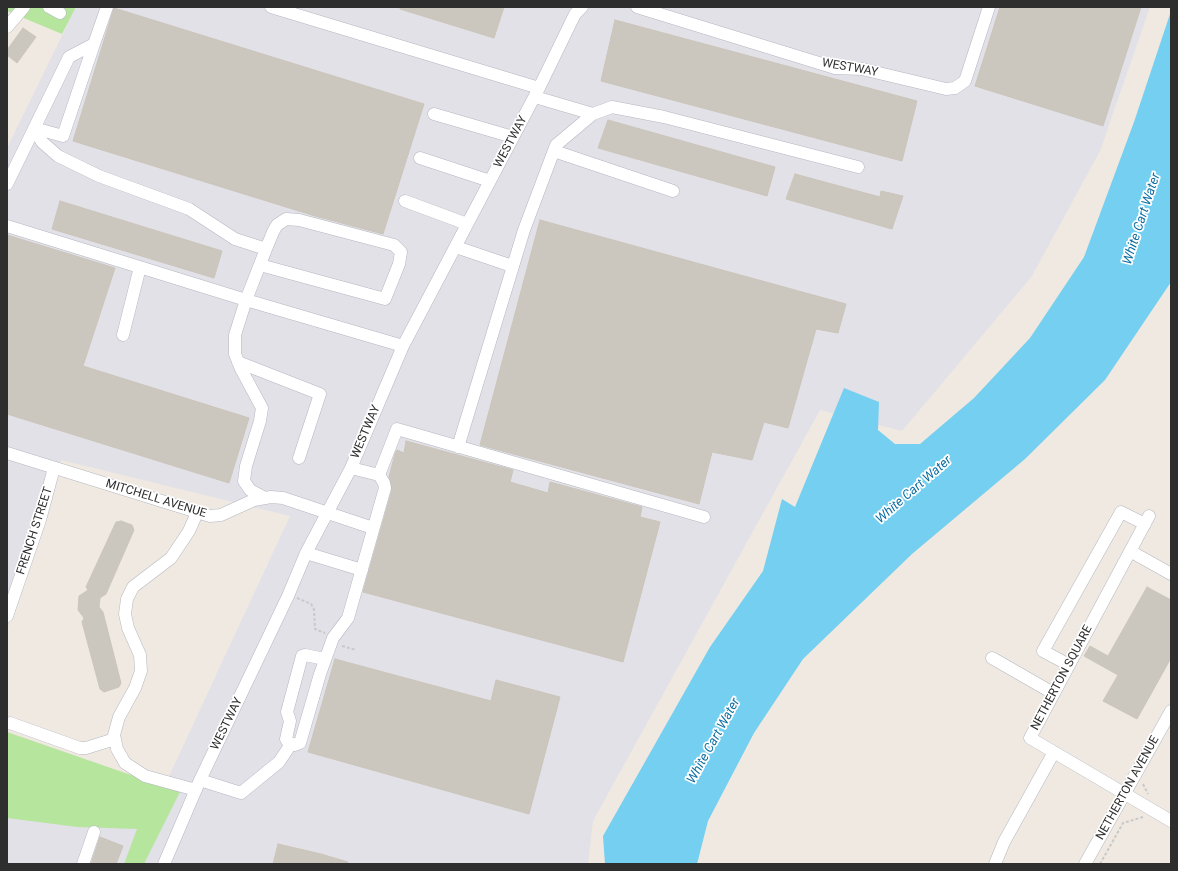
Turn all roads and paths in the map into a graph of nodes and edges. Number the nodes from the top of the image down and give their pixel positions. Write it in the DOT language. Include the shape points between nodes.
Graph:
graph roads {
  1 [pos="24,7"];
  2 [pos="49,7"];
  3 [pos="107,7"];
  4 [pos="271,7"];
  5 [pos="582,7"];
  6 [pos="637,7"];
  7 [pos="988,7"];
  8 [pos="60,13"];
  9 [pos="7,27"];
  10 [pos="94,44"];
  11 [pos="537,92"];
  12 [pos="434,114"];
  13 [pos="593,114"];
  14 [pos="34,128"];
  15 [pos="513,138"];
  16 [pos="554,151"];
  17 [pos="420,158"];
  18 [pos="858,167"];
  19 [pos="490,181"];
  20 [pos="7,184"];
  21 [pos="673,190"];
  22 [pos="405,201"];
  23 [pos="467,224"];
  24 [pos="7,226"];
  25 [pos="456,247"];
  26 [pos="266,250"];
  27 [pos="260,265"];
  28 [pos="512,266"];
  29 [pos="140,267"];
  30 [pos="246,300"];
  31 [pos="123,335"];
  32 [pos="403,346"];
  33 [pos="238,362"];
  34 [pos="458,447"];
  35 [pos="7,453"];
  36 [pos="299,458"];
  37 [pos="54,468"];
  38 [pos="351,468"];
  39 [pos="379,475"];
  40 [pos="265,498"];
  41 [pos="197,513"];
  42 [pos="327,513"];
  43 [pos="704,517"];
  44 [pos="373,528"];
  45 [pos="1130,551"];
  46 [pos="306,553"];
  47 [pos="362,570"];
  48 [pos="1171,574"];
  49 [pos="288,596"];
  50 [pos="7,616"];
  51 [pos="333,638"];
  52 [pos="356,650"];
  53 [pos="992,658"];
  54 [pos="325,659"];
  55 [pos="1068,665"];
  56 [pos="1053,693"];
  57 [pos="1171,711"];
  58 [pos="10,723"];
  59 [pos="115,739"];
  60 [pos="292,744"];
  61 [pos="1054,752"];
  62 [pos="1145,780"];
  63 [pos="198,785"];
  64 [pos="1124,794"];
  65 [pos="1157,812"];
  66 [pos="1171,821"];
  67 [pos="94,832"];
  68 [pos="83,864"];
  69 [pos="164,864"];
  70 [pos="995,864"];
  71 [pos="1085,864"];
  72 [pos="1100,864"];
  1 -- 9 [label="street"];
  2 -- 8 [label="street"];
  3 -- 10 [label="street"];
  4 -- 11 [label="street"];
  5 -- 11 [label="street, WESTWAY" via="575,14"];
  6 -- 7 [label="street, WESTWAY" via="835,68 862,69 946,89 955,88 965,80"];
  10 -- 14 [label="street" via="69,57"];
  10 -- 14 [label="street" via="63,136"];
  11 -- 13 [label="street"];
  11 -- 15 [label="street, WESTWAY"];
  12 -- 15 [label="street"];
  13 -- 16 [label="street" via="556,145"];
  13 -- 18 [label="street" via="612,107 664,117"];
  14 -- 20 [label="street"];
  14 -- 26 [label="street" via="42,142 58,156 99,176 189,209 235,239"];
  15 -- 19 [label="street, WESTWAY"];
  16 -- 21 [label="street"];
  16 -- 28 [label="street"];
  17 -- 19 [label="street"];
  19 -- 23 [label="street, WESTWAY"];
  22 -- 23 [label="street"];
  23 -- 25 [label="street, WESTWAY"];
  24 -- 29 [label="street"];
  25 -- 28 [label="street"];
  25 -- 32 [label="street, WESTWAY"];
  26 -- 27 [label="street"];
  26 -- 27 [label="street" via="273,232 286,219 299,220 394,245 401,252 385,300"];
  27 -- 30 [label="street"];
  28 -- 34 [label="street"];
  29 -- 30 [label="street"];
  29 -- 31 [label="street"];
  30 -- 32 [label="street"];
  30 -- 33 [label="street" via="235,335 235,354"];
  32 -- 38 [label="street, WESTWAY"];
  33 -- 36 [label="street" via="320,394"];
  33 -- 40 [label="street" via="262,408 244,481 250,490"];
  34 -- 39 [label="street" via="398,429"];
  34 -- 43 [label="street"];
  35 -- 37 [label="street, MITCHELL AVENUE"];
  37 -- 41 [label="street, MITCHELL AVENUE"];
  37 -- 50 [label="street, FRENCH STREET" via="40,520"];
  38 -- 39 [label="street"];
  38 -- 42 [label="street, WESTWAY"];
  39 -- 44 [label="street" via="385,488"];
  40 -- 41 [label="street, MITCHELL AVENUE" via="254,500 221,515"];
  40 -- 42 [label="street, MITCHELL AVENUE" via="283,498"];
  41 -- 59 [label="street" via="189,531 171,558 133,587 127,600 125,614 140,655 141,671 119,717"];
  42 -- 44 [label="street, MITCHELL AVENUE"];
  42 -- 46 [label="street, WESTWAY"];
  44 -- 47 [label="street"];
  45 -- 48 [label="street"];
  45 -- 55 [label="street, NETHERTON SQUARE"];
  45 -- 55 [label="street, NETHERTON SQUARE" via="1147,520 1121,512 1043,651"];
  46 -- 47 [label="street"];
  46 -- 49 [label="street, WESTWAY"];
  47 -- 51 [label="street" via="348,618"];
  49 -- 51 [label="path" via="311,604 314,609 315,629"];
  49 -- 63 [label="street, WESTWAY"];
  51 -- 52 [label="path" via="339,645"];
  51 -- 54 [label="street"];
  53 -- 56 [label="street"];
  54 -- 60 [label="street" via="300,743"];
  54 -- 60 [label="street" via="302,656 287,712 290,721 286,739"];
  55 -- 56 [label="street, NETHERTON SQUARE"];
  56 -- 61 [label="street, NETHERTON SQUARE" via="1030,738"];
  57 -- 64 [label="street, NETHERTON AVENUE"];
  58 -- 59 [label="street" via="80,748"];
  59 -- 63 [label="street" via="124,763 145,776"];
  60 -- 63 [label="street" via="279,762 241,793"];
  61 -- 64 [label="street, NETHERTON SQUARE"];
  61 -- 70 [label="street" via="1004,842"];
  62 -- 65 [label="path" via="1143,785"];
  63 -- 69 [label="street, WESTWAY"];
  64 -- 65 [label="street, NETHERTON SQUARE"];
  64 -- 71 [label="street, NETHERTON AVENUE"];
  65 -- 66 [label="street, NETHERTON SQUARE"];
  65 -- 72 [label="path" via="1123,823"];
  67 -- 68 [label="street"];
}
